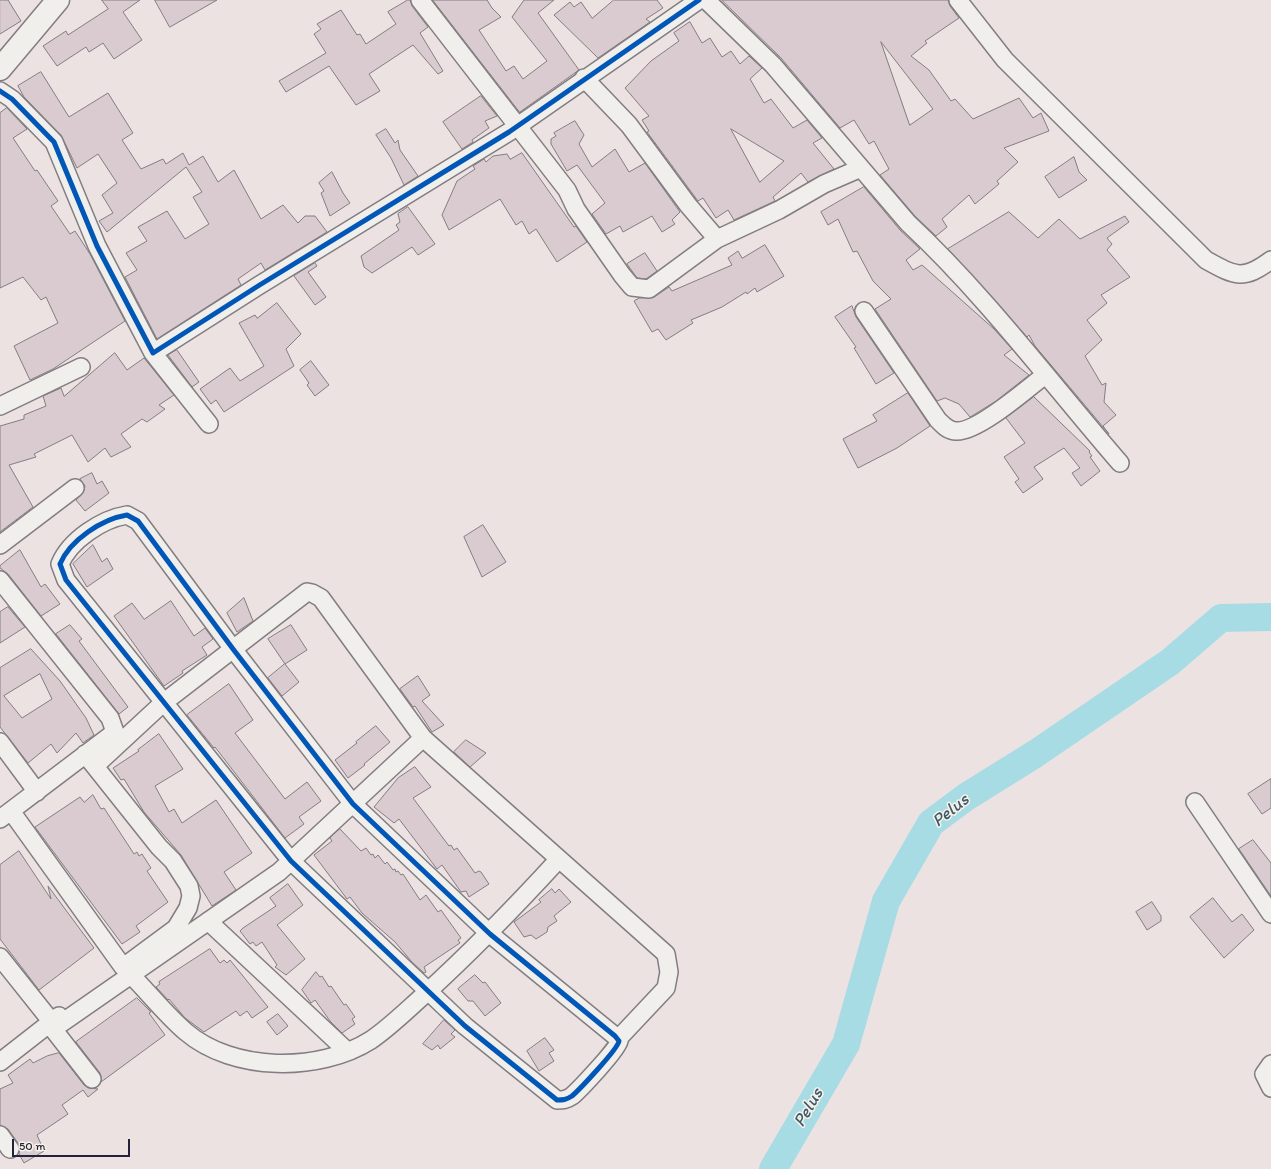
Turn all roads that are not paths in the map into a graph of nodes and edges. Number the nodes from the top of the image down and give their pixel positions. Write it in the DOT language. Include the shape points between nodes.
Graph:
graph roads {
  1 [pos="58,0"];
  2 [pos="420,0"];
  3 [pos="699,0"];
  4 [pos="706,0"];
  5 [pos="958,0"];
  6 [pos="0,69"];
  7 [pos="584,78"];
  8 [pos="0,91"];
  9 [pos="517,126"];
  10 [pos="861,168"];
  11 [pos="717,240"];
  12 [pos="1271,260"];
  13 [pos="864,311"];
  14 [pos="153,353"];
  15 [pos="81,367"];
  16 [pos="1045,375"];
  17 [pos="0,406"];
  18 [pos="209,424"];
  19 [pos="1120,463"];
  20 [pos="75,488"];
  21 [pos="0,545"];
  22 [pos="0,580"];
  23 [pos="233,649"];
  24 [pos="163,703"];
  25 [pos="423,738"];
  26 [pos="0,742"];
  27 [pos="90,760"];
  28 [pos="37,792"];
  29 [pos="1195,802"];
  30 [pos="353,804"];
  31 [pos="6,815"];
  32 [pos="558,860"];
  33 [pos="291,861"];
  34 [pos="1271,914"];
  35 [pos="208,922"];
  36 [pos="490,934"];
  37 [pos="0,956"];
  38 [pos="127,971"];
  39 [pos="428,991"];
  40 [pos="52,1025"];
  41 [pos="618,1039"];
  42 [pos="347,1051"];
  43 [pos="0,1062"];
  44 [pos="1271,1064"];
  45 [pos="92,1079"];
  46 [pos="1271,1088"];
  47 [pos="0,1135"];
  48 [pos="10,1148"];
  1 -- 6 [label="main road"];
  2 -- 9 [label="street"];
  3 -- 7 [label="street"];
  4 -- 10 [label="street" via="773,65"];
  5 -- 12 [label="street" via="1005,60 1206,260 1229,273 1247,274 1258,270"];
  7 -- 9 [label="street"];
  7 -- 11 [label="street" via="629,125"];
  8 -- 14 [label="street" via="12,99 54,142 97,246"];
  9 -- 11 [label="street" via="567,190 576,209 632,287 649,289"];
  9 -- 14 [label="street"];
  10 -- 11 [label="street" via="824,184 779,210"];
  10 -- 16 [label="street" via="908,223 933,246 1014,334"];
  13 -- 16 [label="street" via="946,428 955,431 970,430"];
  14 -- 18 [label="street"];
  15 -- 17 [label="street"];
  16 -- 19 [label="street"];
  20 -- 21 [label="street"];
  22 -- 27 [label="street" via="115,727 115,732"];
  23 -- 24 [label="street"];
  23 -- 24 [label="street" via="138,521 127,515 117,517 90,531 64,553 60,564 66,580"];
  23 -- 25 [label="street" via="307,592 312,593 321,598"];
  23 -- 30 [label="street"];
  24 -- 27 [label="street"];
  24 -- 33 [label="street"];
  25 -- 30 [label="street"];
  25 -- 32 [label="street"];
  26 -- 28 [label="street"];
  27 -- 28 [label="street"];
  27 -- 38 [label="street" via="190,886 188,908 176,928"];
  28 -- 31 [label="street"];
  29 -- 34 [label="street"];
  30 -- 33 [label="street"];
  30 -- 36 [label="street"];
  31 -- 38 [label="street"];
  32 -- 36 [label="street"];
  32 -- 41 [label="street" via="666,954 669,972 666,988"];
  33 -- 35 [label="street"];
  33 -- 39 [label="street"];
  35 -- 38 [label="street"];
  35 -- 42 [label="street"];
  36 -- 39 [label="street"];
  36 -- 41 [label="street"];
  37 -- 40 [label="street"];
  38 -- 40 [label="street"];
  38 -- 42 [label="street" via="186,1032 210,1046 237,1057 258,1062 302,1063 335,1057"];
  39 -- 41 [label="street" via="465,1026 557,1100 564,1100 573,1095 619,1045"];
  39 -- 42 [label="street" via="370,1040"];
  40 -- 43 [label="street"];
  40 -- 45 [label="street"];
  44 -- 46 [label="street" via="1264,1074"];
  47 -- 48 [label="street"];
}
